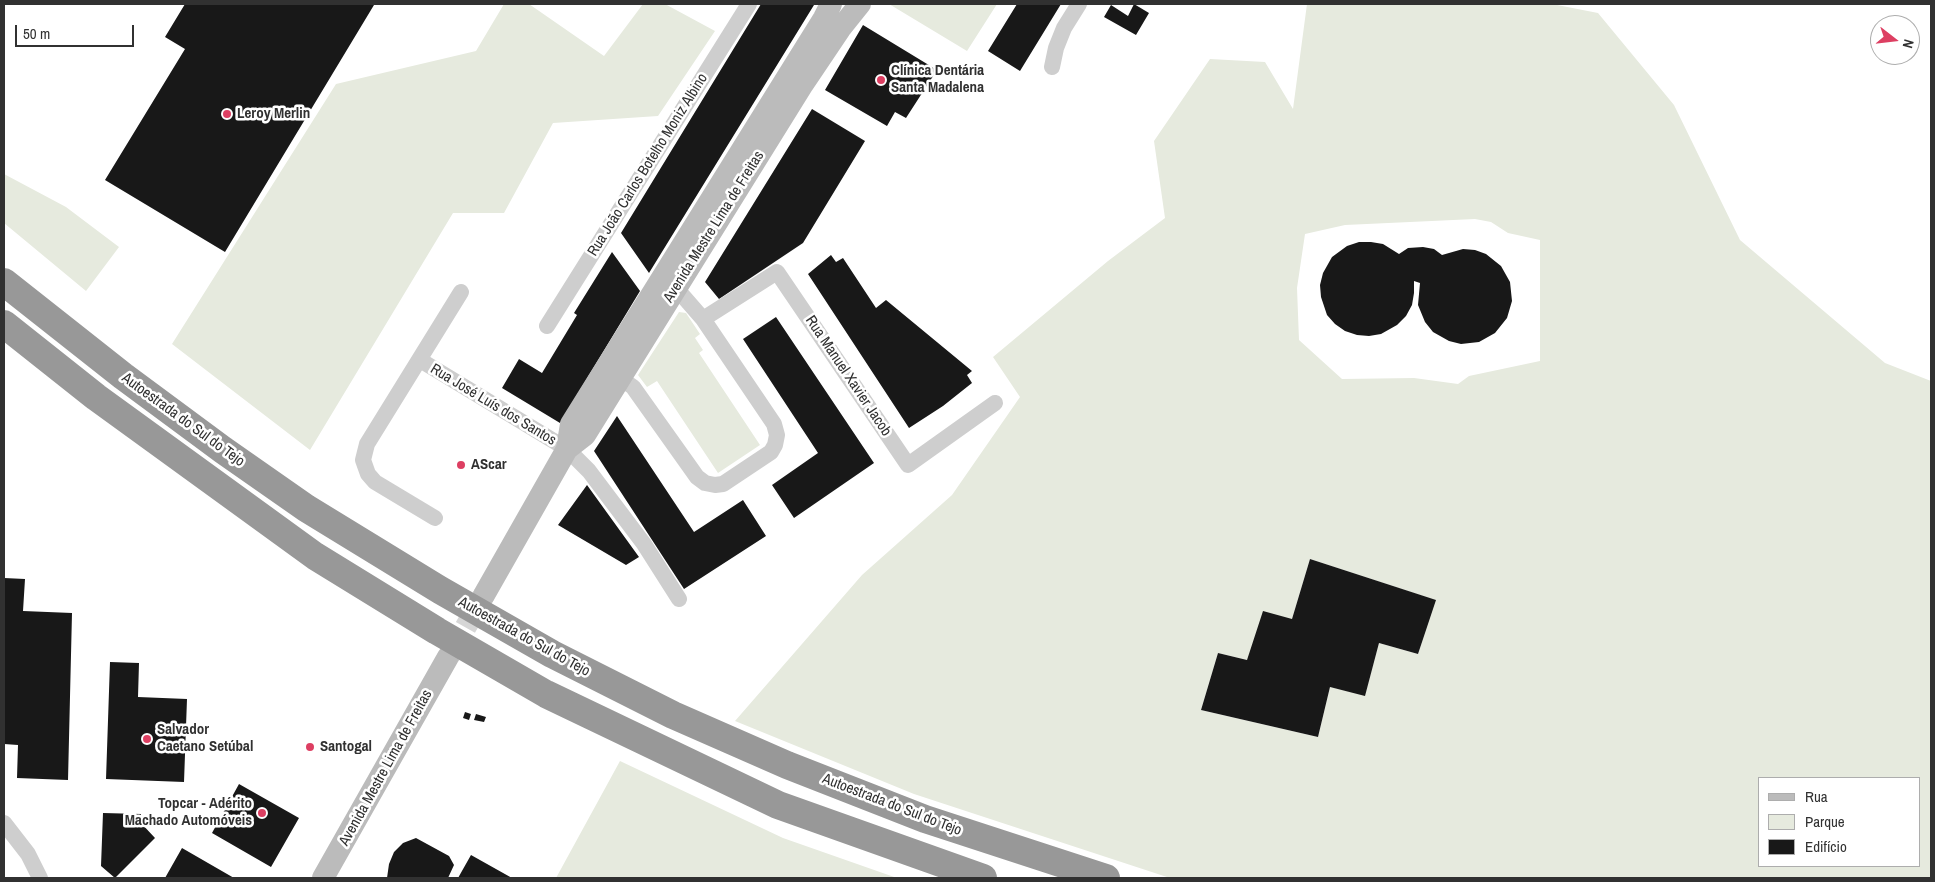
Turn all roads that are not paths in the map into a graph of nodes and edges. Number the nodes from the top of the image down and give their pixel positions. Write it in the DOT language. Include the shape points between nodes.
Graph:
graph roads {
  1 [pos="749,4"];
  2 [pos="831,4"];
  3 [pos="860,4"];
  4 [pos="1079,4"];
  5 [pos="1052,67"];
  6 [pos="4,282"];
  7 [pos="676,288"];
  8 [pos="461,292"];
  9 [pos="703,320"];
  10 [pos="4,324"];
  11 [pos="547,326"];
  12 [pos="420,360"];
  13 [pos="620,378"];
  14 [pos="995,403"];
  15 [pos="567,449"];
  16 [pos="435,518"];
  17 [pos="484,595"];
  18 [pos="679,599"];
  19 [pos="448,657"];
  20 [pos="4,823"];
  21 [pos="40,878"];
  22 [pos="323,878"];
  23 [pos="983,878"];
  24 [pos="1106,878"];
  1 -- 11 [label="street, Rua João Carlos Botelho Moniz Albino"];
  2 -- 15 [label="main road, Avenida Mestre Lima de Freitas" via="571,424"];
  3 -- 7 [label="main road, Avenida Mestre Lima de Freitas" via="803,84"];
  4 -- 5 [label="street" via="1064,28"];
  6 -- 24 [label="highway, Autoestrada do Sul do Tejo" via="131,382 306,508 545,650 680,718 796,769 925,819"];
  7 -- 9 [label="street"];
  7 -- 13 [label="main road, Avenida Mestre Lima de Freitas"];
  8 -- 12 [label="street, Rua José Luís dos Santos"];
  9 -- 13 [label="street" via="774,424 776,445 771,452 723,484 705,483 697,477 633,387"];
  9 -- 14 [label="street, Rua Manuel Xavier Jacob" via="777,272 908,465"];
  10 -- 23 [label="highway" via="96,397 314,556 546,694 778,805"];
  12 -- 15 [label="street, Rua José Luís dos Santos"];
  12 -- 16 [label="street, Rua José Luís dos Santos" via="367,444 363,460 375,482"];
  13 -- 15 [label="main road, Avenida Mestre Lima de Freitas" via="585,435"];
  15 -- 17 [label="main road, Avenida Mestre Lima de Freitas"];
  15 -- 18 [label="street, Rua José Luís dos Santos" via="589,471 644,544"];
  19 -- 22 [label="main road, Avenida Mestre Lima de Freitas"];
  20 -- 21 [label="street" via="25,849"];
}
